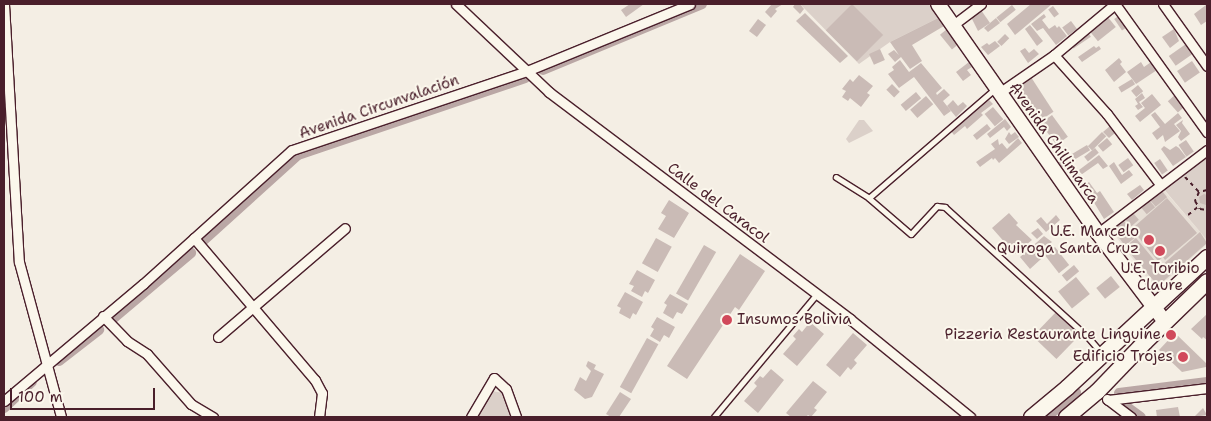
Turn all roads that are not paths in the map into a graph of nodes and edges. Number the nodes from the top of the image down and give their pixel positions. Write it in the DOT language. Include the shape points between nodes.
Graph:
graph roads {
  1 [pos="4,4"];
  2 [pos="456,4"];
  3 [pos="690,4"];
  4 [pos="938,4"];
  5 [pos="981,4"];
  6 [pos="1115,4"];
  7 [pos="1163,4"];
  8 [pos="953,25"];
  9 [pos="1054,55"];
  10 [pos="1207,66"];
  11 [pos="526,71"];
  12 [pos="997,91"];
  13 [pos="1207,132"];
  14 [pos="1207,150"];
  15 [pos="836,177"];
  16 [pos="1160,184"];
  17 [pos="868,198"];
  18 [pos="345,228"];
  19 [pos="1098,233"];
  20 [pos="194,238"];
  21 [pos="1207,257"];
  22 [pos="1207,281"];
  23 [pos="817,294"];
  24 [pos="252,308"];
  25 [pos="1152,308"];
  26 [pos="103,316"];
  27 [pos="1165,322"];
  28 [pos="218,337"];
  29 [pos="1102,354"];
  30 [pos="45,364"];
  31 [pos="1207,388"];
  32 [pos="1103,395"];
  33 [pos="4,401"];
  34 [pos="61,417"];
  35 [pos="213,417"];
  36 [pos="319,417"];
  37 [pos="471,417"];
  38 [pos="516,417"];
  39 [pos="714,417"];
  40 [pos="970,417"];
  41 [pos="1031,417"];
  42 [pos="1066,417"];
  43 [pos="1130,417"];
  1 -- 30 [label="street" via="19,262"];
  2 -- 11 [label="street, Calle del Caracol"];
  3 -- 11 [label="street, Avenida Circunvalación"];
  4 -- 8 [label="main road, Avenida Chillimarca"];
  5 -- 8 [label="street"];
  6 -- 9 [label="street"];
  6 -- 13 [label="street"];
  7 -- 10 [label="street"];
  8 -- 12 [label="main road, Avenida Chillimarca"];
  9 -- 12 [label="street"];
  9 -- 16 [label="street" via="1107,114"];
  11 -- 20 [label="street, Avenida Circunvalación" via="292,150"];
  11 -- 23 [label="street, Calle del Caracol"];
  12 -- 17 [label="lane"];
  12 -- 19 [label="main road, Avenida Chillimarca"];
  14 -- 16 [label="street"];
  15 -- 17 [label="lane"];
  16 -- 19 [label="street"];
  17 -- 29 [label="lane" via="910,234 937,206 945,206 1088,336"];
  18 -- 24 [label="street"];
  19 -- 25 [label="main road, Avenida Chillimarca"];
  20 -- 24 [label="street"];
  20 -- 26 [label="street, Avenida Circunvalación"];
  21 -- 25 [label="main road"];
  22 -- 27 [label="main road"];
  23 -- 39 [label="lane"];
  23 -- 40 [label="street, Calle del Caracol"];
  24 -- 28 [label="street"];
  24 -- 36 [label="street" via="315,380 322,393"];
  25 -- 27 [label="main road, Avenida Chillimarca"];
  25 -- 29 [label="main road"];
  26 -- 30 [label="street, Avenida Circunvalación"];
  26 -- 35 [label="street" via="127,341 147,354 191,404"];
  27 -- 32 [label="main road"];
  29 -- 41 [label="main road"];
  30 -- 33 [label="street, Avenida Circunvalación"];
  30 -- 34 [label="street"];
  31 -- 32 [label="street"];
  32 -- 42 [label="main road"];
  32 -- 43 [label="street"];
  37 -- 38 [label="street" via="494,378 506,389"];
}
